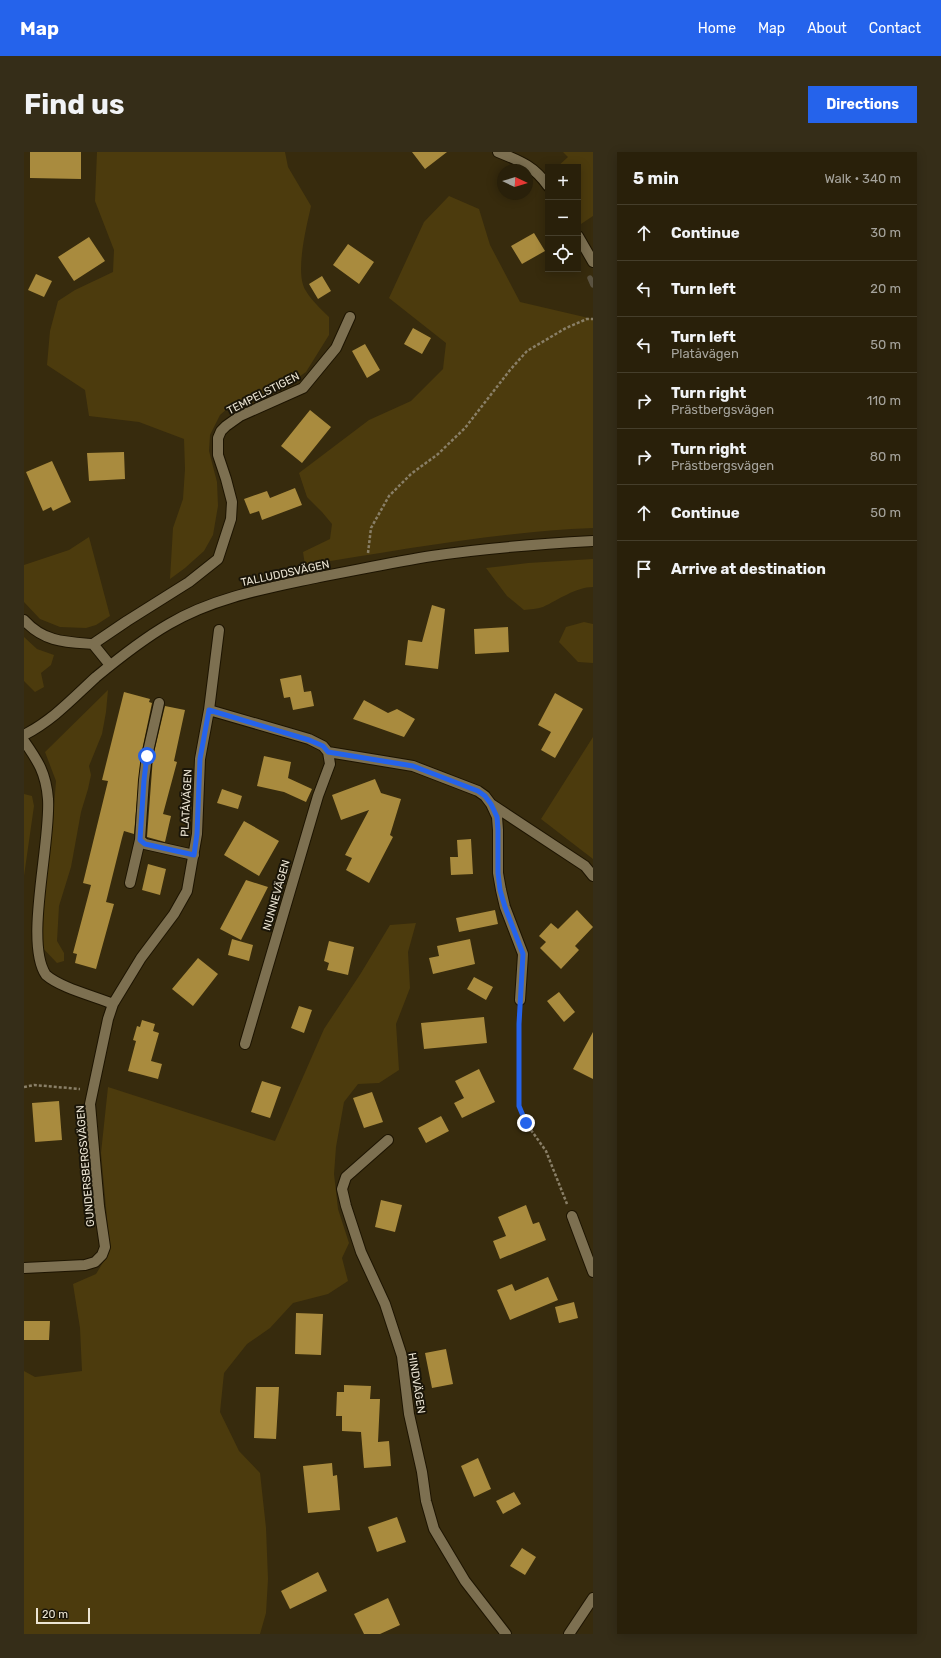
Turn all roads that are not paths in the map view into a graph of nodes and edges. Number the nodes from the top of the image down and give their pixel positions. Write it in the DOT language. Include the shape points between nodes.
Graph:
graph roads {
  1 [pos="498,152"];
  2 [pos="545,182"];
  3 [pos="581,241"];
  4 [pos="593,262"];
  5 [pos="350,317"];
  6 [pos="593,541"];
  7 [pos="24,620"];
  8 [pos="219,630"];
  9 [pos="93,644"];
  10 [pos="110,665"];
  11 [pos="159,703"];
  12 [pos="209,710"];
  13 [pos="24,736"];
  14 [pos="24,741"];
  15 [pos="328,752"];
  16 [pos="491,804"];
  17 [pos="140,840"];
  18 [pos="194,855"];
  19 [pos="593,876"];
  20 [pos="130,884"];
  21 [pos="520,1000"];
  22 [pos="113,1004"];
  23 [pos="245,1044"];
  24 [pos="388,1140"];
  25 [pos="572,1216"];
  26 [pos="24,1268"];
  27 [pos="593,1272"];
  28 [pos="593,1598"];
  29 [pos="506,1634"];
  30 [pos="569,1634"];
  1 -- 2 [label="street" via="533,168"];
  3 -- 4 [label="street"];
  5 -- 9 [label="street, TEMPELSTIGEN" via="336,348 303,388 240,416 221,432 218,438 218,455 232,502 231,519 218,559 189,582"];
  6 -- 10 [label="street, TALLUDDSVÄGEN" via="432,556 255,590 210,605 169,624"];
  7 -- 9 [label="street" via="36,632 50,639"];
  8 -- 12 [label="street, PLATÅVÄGEN"];
  9 -- 10 [label="street"];
  10 -- 13 [label="street, TALLUDDSVÄGEN" via="64,709"];
  11 -- 17 [label="street" via="147,756"];
  12 -- 15 [label="street" via="309,740 323,746"];
  12 -- 18 [label="street, PLATÅVÄGEN" via="200,759"];
  14 -- 22 [label="street" via="41,766 48,799 48,821 31,907 31,948 45,975"];
  15 -- 16 [label="street" via="413,766 478,791"];
  15 -- 23 [label="street, NUNNEVÄGEN" via="330,764 318,796"];
  16 -- 19 [label="street" via="585,866"];
  16 -- 21 [label="street" via="497,817 500,890 523,954"];
  17 -- 18 [label="street" via="145,844"];
  17 -- 20 [label="street"];
  18 -- 22 [label="street, PLATÅVÄGEN" via="187,891"];
  22 -- 26 [label="street, GUNDERSBERGSVÄGEN" via="90,1104 104,1251 95,1262 85,1265"];
  24 -- 29 [label="street, HINDVÄGEN" via="346,1177 342,1189 346,1206 361,1252 385,1304 402,1356 409,1414 434,1529 465,1581"];
  25 -- 27 [label="street"];
  28 -- 30 [label="street"];
}
